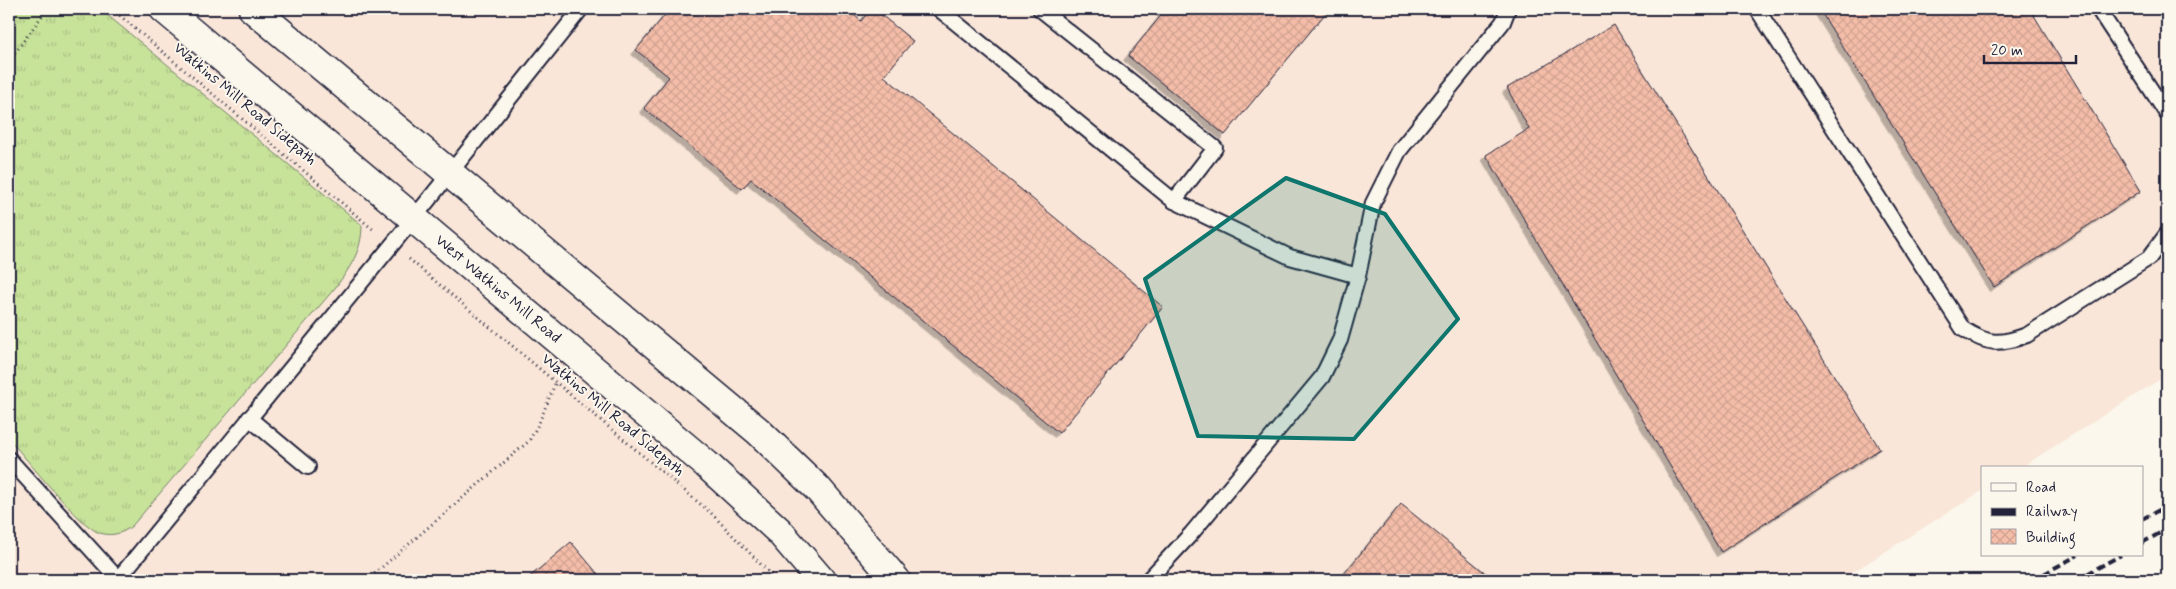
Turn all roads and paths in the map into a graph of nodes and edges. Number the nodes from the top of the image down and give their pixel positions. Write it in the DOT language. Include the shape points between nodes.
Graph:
graph roads {
  1 [pos="47,9"];
  2 [pos="112,9"];
  3 [pos="164,9"];
  4 [pos="253,9"];
  5 [pos="581,9"];
  6 [pos="939,9"];
  7 [pos="1040,9"];
  8 [pos="1508,9"];
  9 [pos="1757,9"];
  10 [pos="2098,9"];
  11 [pos="9,61"];
  12 [pos="2167,114"];
  13 [pos="449,173"];
  14 [pos="1174,201"];
  15 [pos="414,218"];
  16 [pos="362,219"];
  17 [pos="2167,234"];
  18 [pos="427,275"];
  19 [pos="1358,276"];
  20 [pos="555,384"];
  21 [pos="249,418"];
  22 [pos="9,459"];
  23 [pos="308,467"];
  24 [pos="119,580"];
  25 [pos="367,580"];
  26 [pos="776,580"];
  27 [pos="821,580"];
  28 [pos="896,580"];
  29 [pos="1148,580"];
  1 -- 11 [label="path"];
  2 -- 16 [label="path, Watkins Mill Road Sidepath"];
  3 -- 15 [label="main road, West Watkins Mill Road"];
  4 -- 13 [label="main road"];
  5 -- 13 [label="lane"];
  6 -- 14 [label="lane"];
  7 -- 14 [label="lane" via="1215,148"];
  8 -- 19 [label="lane" via="1503,22 1398,151 1373,203"];
  9 -- 17 [label="lane" via="1963,329 1980,340 2006,342 2027,334 2148,258"];
  10 -- 12 [label="lane"];
  13 -- 15 [label="lane"];
  13 -- 28 [label="main road" via="758,431 818,490"];
  14 -- 19 [label="lane" via="1290,257"];
  15 -- 21 [label="lane"];
  15 -- 27 [label="main road, West Watkins Mill Road" via="706,464 779,531"];
  18 -- 20 [label="path, Watkins Mill Road Sidepath"];
  19 -- 29 [label="lane" via="1340,340 1322,376 1191,534"];
  20 -- 25 [label="path" via="529,441"];
  20 -- 26 [label="path, Watkins Mill Road Sidepath" via="711,513"];
  21 -- 23 [label="lane"];
  21 -- 24 [label="lane"];
  22 -- 24 [label="lane"];
}
